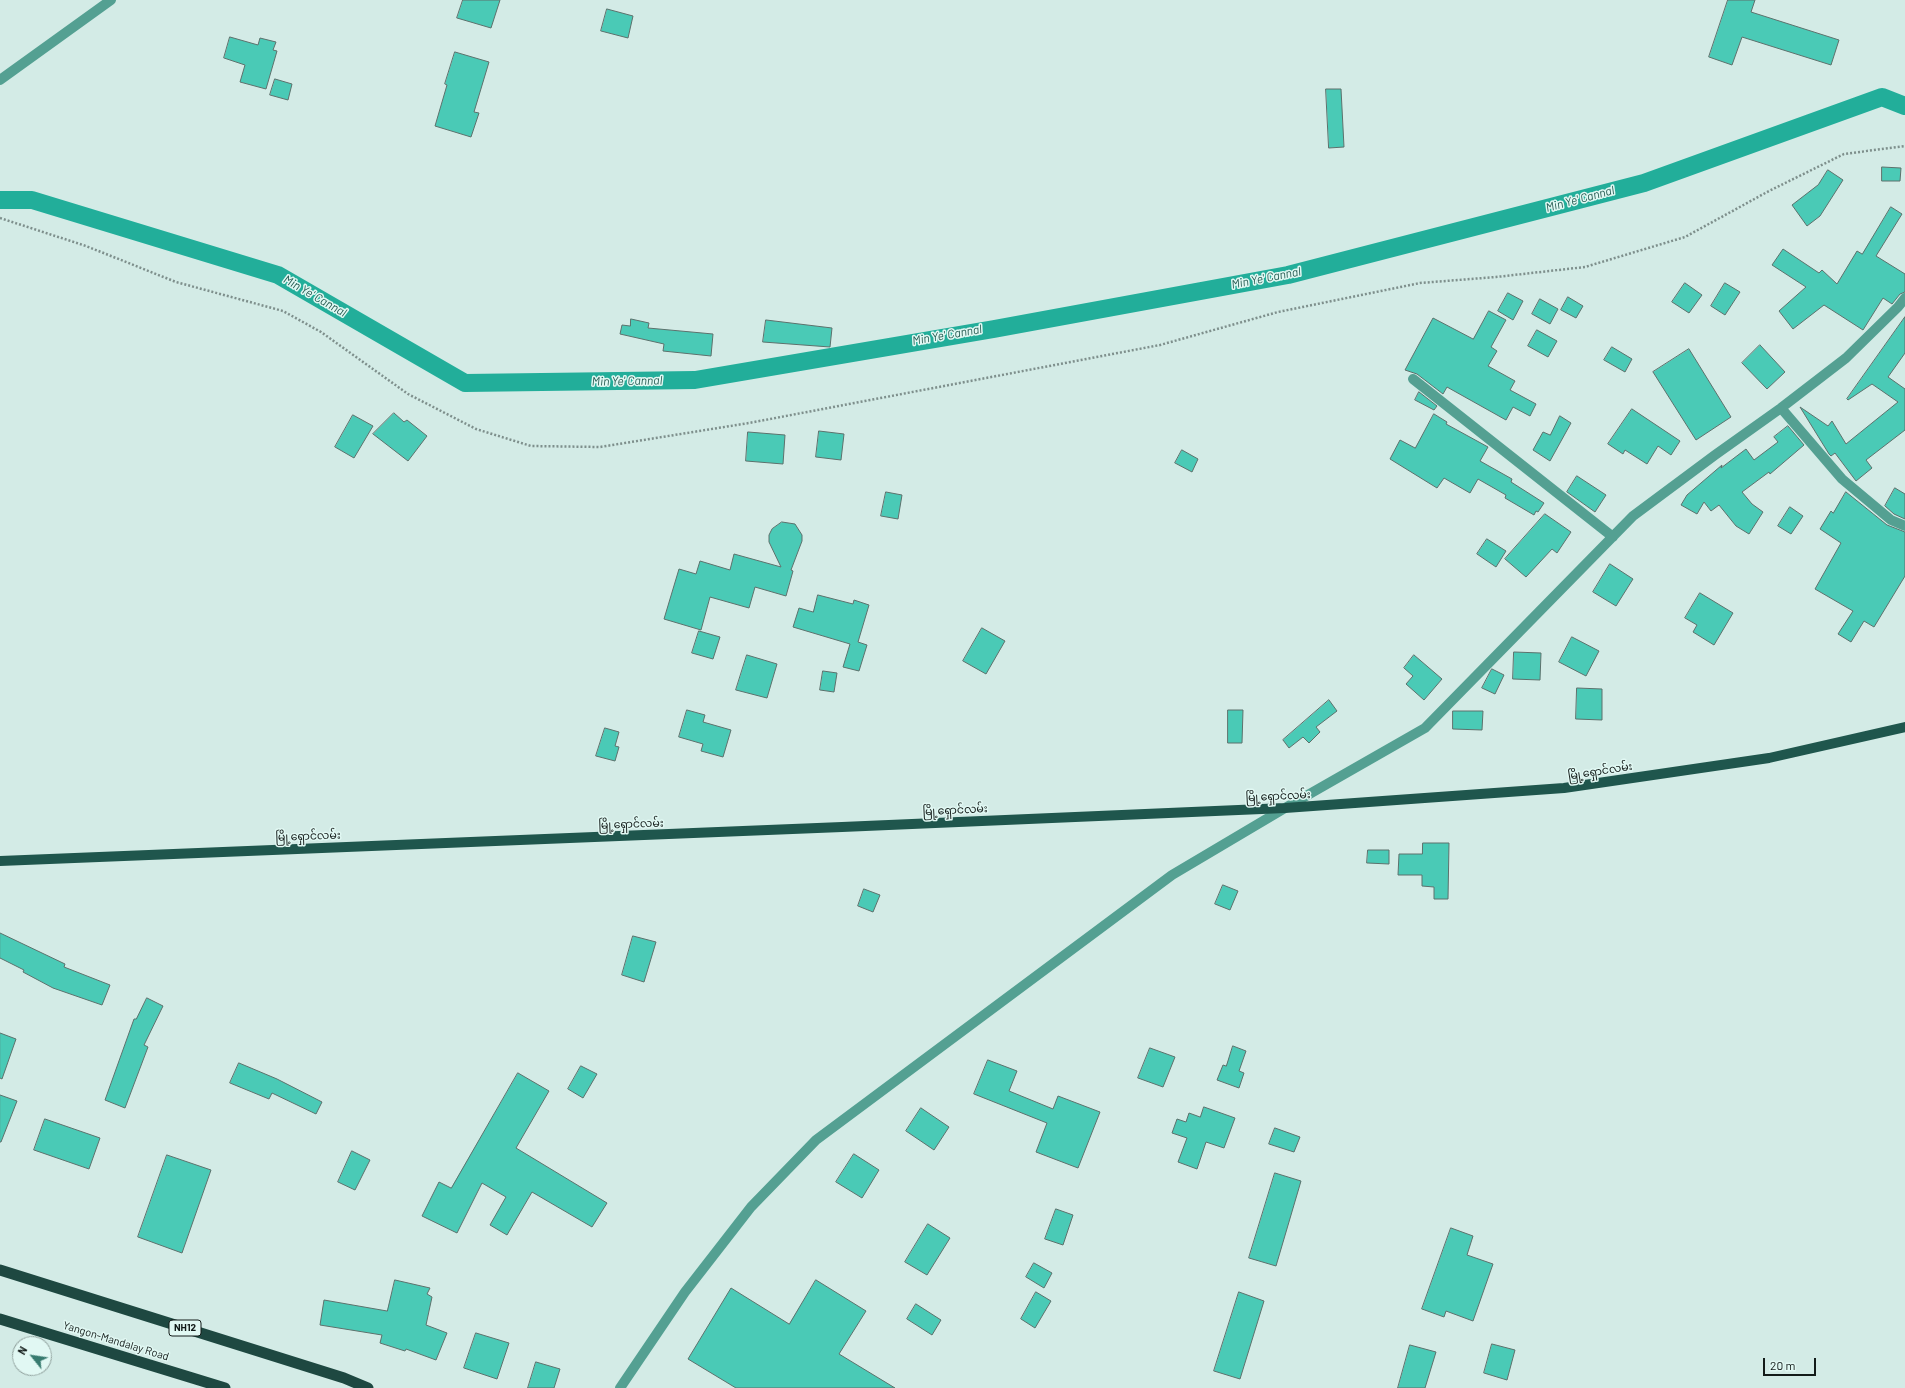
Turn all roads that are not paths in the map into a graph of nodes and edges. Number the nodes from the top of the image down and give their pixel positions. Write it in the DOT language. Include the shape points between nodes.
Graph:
graph roads {
  1 [pos="111,0"];
  2 [pos="0,80"];
  3 [pos="1905,298"];
  4 [pos="1413,379"];
  5 [pos="1781,408"];
  6 [pos="1905,526"];
  7 [pos="1612,537"];
  8 [pos="1905,727"];
  9 [pos="1285,808"];
  10 [pos="0,860"];
  11 [pos="0,1270"];
  12 [pos="0,1319"];
  13 [pos="225,1388"];
  14 [pos="368,1388"];
  15 [pos="620,1388"];
  1 -- 2 [label="street"];
  3 -- 5 [label="street" via="1846,358"];
  4 -- 7 [label="street"];
  5 -- 6 [label="street" via="1842,479 1891,520"];
  5 -- 7 [label="street" via="1633,516"];
  7 -- 9 [label="street" via="1425,728"];
  8 -- 9 [label="main road, မြို့ရှောင်လမ်း" via="1769,758 1564,788"];
  9 -- 10 [label="main road, မြို့ရှောင်လမ်း"];
  9 -- 15 [label="street" via="1172,875 816,1140 751,1207 685,1292"];
  11 -- 14 [label="highway, NH12" via="344,1378"];
  12 -- 13 [label="highway, Yangon-Mandalay Road"];
}
